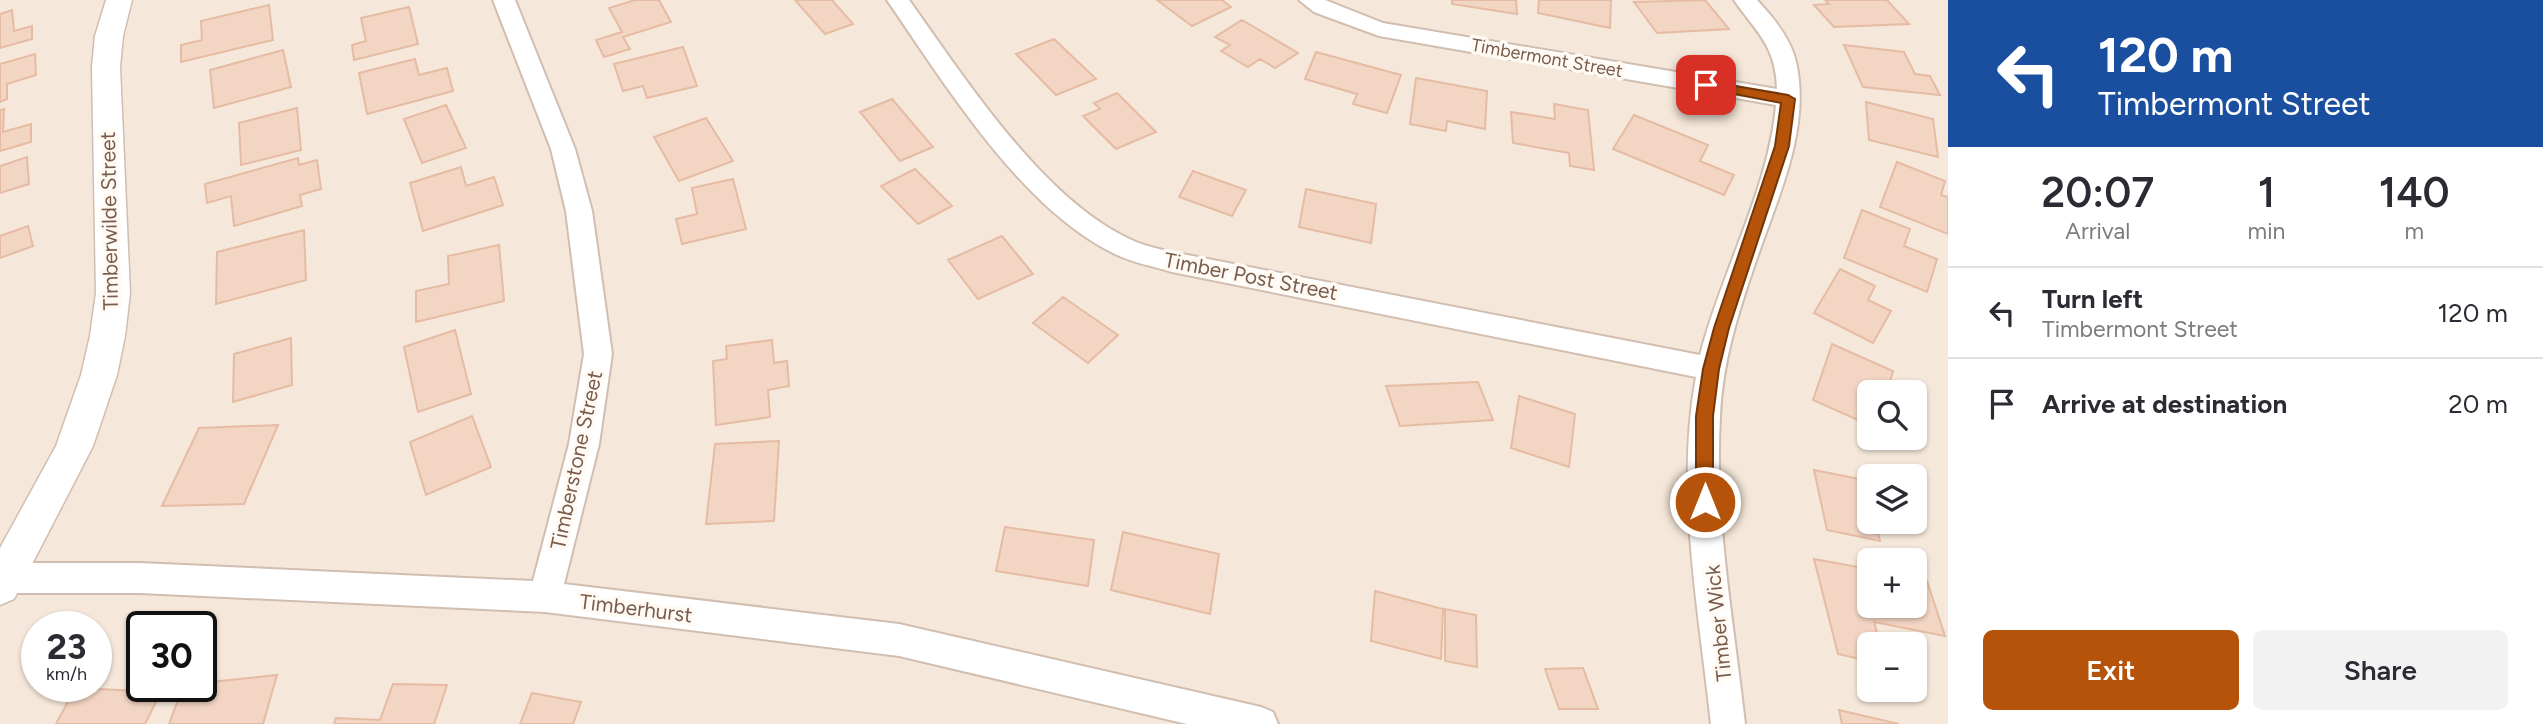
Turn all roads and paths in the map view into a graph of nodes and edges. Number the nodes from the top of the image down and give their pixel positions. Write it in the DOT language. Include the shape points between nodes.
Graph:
graph roads {
  1 [pos="119,0"];
  2 [pos="504,0"];
  3 [pos="898,0"];
  4 [pos="1310,0"];
  5 [pos="1745,0"];
  6 [pos="1788,99"];
  7 [pos="1711,369"];
  8 [pos="2,581"];
  9 [pos="545,597"];
  10 [pos="1261,724"];
  11 [pos="1728,724"];
  1 -- 8 [label="street, Timberwilde Street" via="106,67 113,293 110,328 94,400 78,443"];
  2 -- 9 [label="street, Timberstone Street" via="563,149 585,247 598,354 584,444"];
  3 -- 7 [label="street, Timber Post Street" via="1027,173 1077,218 1124,247 1183,265"];
  4 -- 6 [label="street, Timbermont Street" via="1379,29"];
  5 -- 6 [label="street, Timber Wick" via="1770,31 1784,61"];
  6 -- 7 [label="street, Timber Wick" via="1782,146"];
  7 -- 11 [label="street, Timber Wick" via="1705,416 1705,502"];
  8 -- 9 [label="street, Timberhurst" via="140,578"];
  9 -- 10 [label="street, Timberhurst" via="899,640"];
}
